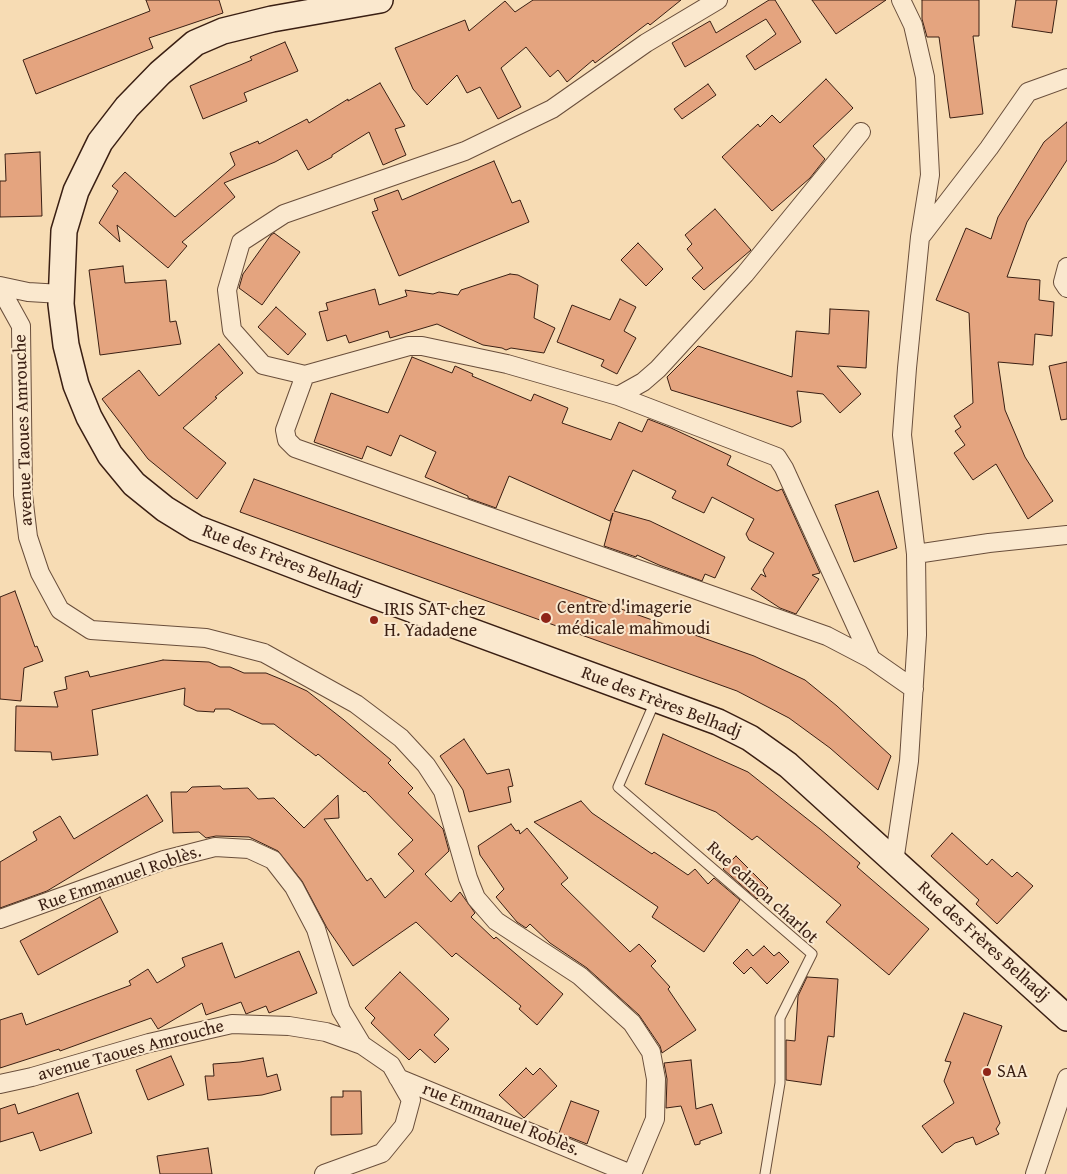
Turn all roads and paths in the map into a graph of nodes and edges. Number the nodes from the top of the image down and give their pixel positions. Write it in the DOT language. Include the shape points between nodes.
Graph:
graph roads {
  1 [pos="380,0"];
  2 [pos="718,0"];
  3 [pos="901,0"];
  4 [pos="1067,78"];
  5 [pos="861,132"];
  6 [pos="920,238"];
  7 [pos="1067,267"];
  8 [pos="0,286"];
  9 [pos="1067,288"];
  10 [pos="0,292"];
  11 [pos="61,294"];
  12 [pos="304,375"];
  13 [pos="618,396"];
  14 [pos="1067,535"];
  15 [pos="916,554"];
  16 [pos="871,659"];
  17 [pos="914,689"];
  18 [pos="656,699"];
  19 [pos="894,862"];
  20 [pos="0,919"];
  21 [pos="1067,1018"];
  22 [pos="362,1045"];
  23 [pos="398,1078"];
  24 [pos="1067,1078"];
  25 [pos="0,1084"];
  26 [pos="324,1174"];
  27 [pos="632,1174"];
  28 [pos="765,1174"];
  29 [pos="1035,1174"];
  1 -- 11 [label="main road, Rue des Frères Belhadj" via="272,19 223,32 195,44 160,73 127,107 100,142 76,191 64,231"];
  2 -- 12 [label="street" via="646,43 552,109 465,151 284,214 241,242 227,290 232,330 263,365"];
  3 -- 6 [label="street" via="913,26 925,77 930,175"];
  4 -- 6 [label="street" via="1028,92"];
  5 -- 13 [label="street" via="738,282 658,369 638,386"];
  6 -- 15 [label="street" via="902,435"];
  7 -- 9 [label="street" via="1063,282"];
  8 -- 11 [label="street"];
  10 -- 27 [label="street, avenue Taoues Amrouche" via="22,326 23,495 28,537 40,573 60,610 91,630 206,638 264,653 356,704 400,738 426,765 443,791 476,898 496,921 580,976 632,1022 651,1052 656,1079 655,1119"];
  11 -- 18 [label="main road, Rue des Frères Belhadj" via="66,344 76,385 89,417 110,455 134,484 165,510 196,528"];
  12 -- 13 [label="street" via="409,346 422,346 507,364"];
  12 -- 16 [label="street" via="285,430 287,440 295,448 827,636"];
  13 -- 16 [label="street" via="777,457"];
  14 -- 15 [label="street"];
  15 -- 17 [label="street"];
  16 -- 17 [label="street"];
  17 -- 19 [label="street" via="909,761"];
  18 -- 19 [label="main road, Rue des Frères Belhadj" via="718,722 750,738 788,766"];
  18 -- 28 [label="lane, Rue edmon charlot" via="618,787 812,954 780,1018 780,1082"];
  19 -- 21 [label="main road, Rue des Frères Belhadj"];
  20 -- 22 [label="street, Rue Emmanuel Roblès." via="164,860 215,847 249,849 273,860 294,887 316,929 341,1010"];
  22 -- 23 [label="street, avenue Taoues Amrouche" via="391,1066"];
  22 -- 25 [label="street, avenue Taoues Amrouche" via="326,1032 289,1026 232,1024"];
  23 -- 26 [label="street, avenue Taoues Amrouche" via="411,1100 404,1126 382,1153"];
  23 -- 27 [label="street, rue Emmanuel Roblès."];
  24 -- 29 [label="street"];
}
